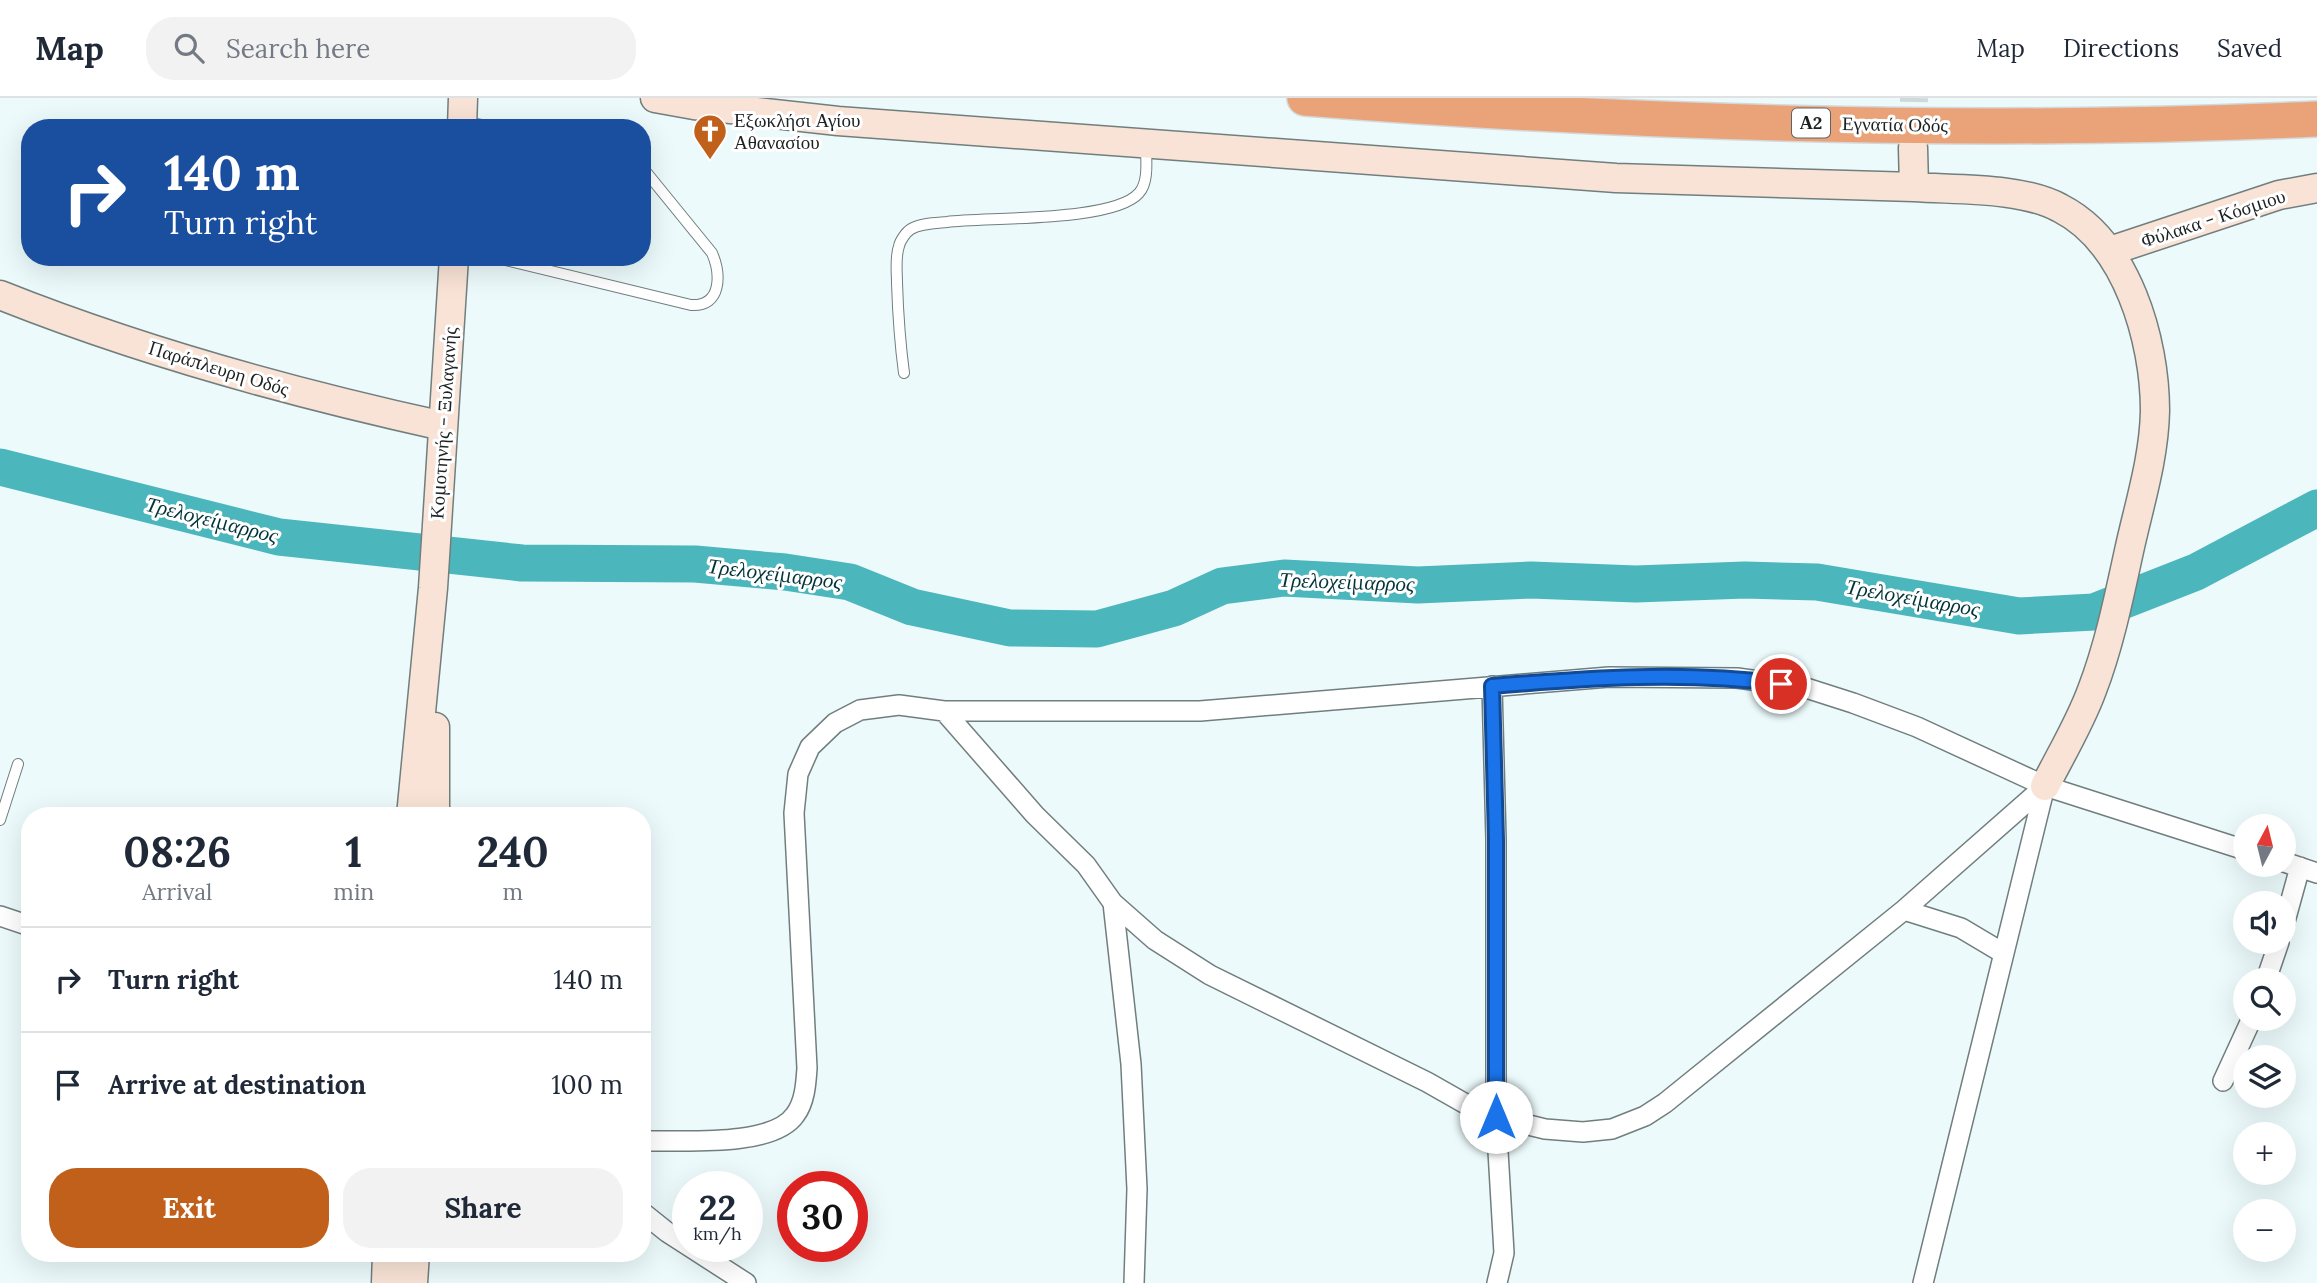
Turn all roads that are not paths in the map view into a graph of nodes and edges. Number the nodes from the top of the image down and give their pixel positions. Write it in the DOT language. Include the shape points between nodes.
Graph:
graph roads {
  1 [pos="655,98"];
  2 [pos="1305,98"];
  3 [pos="2317,119"];
  4 [pos="1146,142"];
  5 [pos="1913,148"];
  6 [pos="651,178"];
  7 [pos="1914,187"];
  8 [pos="2317,188"];
  9 [pos="2110,251"];
  10 [pos="453,266"];
  11 [pos="529,266"];
  12 [pos="0,295"];
  13 [pos="904,373"];
  14 [pos="443,426"];
  15 [pos="433,588"];
  16 [pos="1492,686"];
  17 [pos="944,711"];
  18 [pos="18,764"];
  19 [pos="2045,786"];
  20 [pos="412,807"];
  21 [pos="435,807"];
  22 [pos="0,820"];
  23 [pos="2233,846"];
  24 [pos="2300,868"];
  25 [pos="2294,891"];
  26 [pos="1113,904"];
  27 [pos="1903,911"];
  28 [pos="0,916"];
  29 [pos="21,923"];
  30 [pos="2003,953"];
  31 [pos="2246,1031"];
  32 [pos="2223,1081"];
  33 [pos="1496,1117"];
  34 [pos="651,1141"];
  35 [pos="651,1219"];
  36 [pos="387,1262"];
  37 [pos="414,1262"];
  38 [pos="386,1283"];
  39 [pos="413,1283"];
  40 [pos="746,1283"];
  41 [pos="1134,1283"];
  42 [pos="1497,1283"];
  43 [pos="1923,1283"];
  1 -- 4 [label="street" via="838,121"];
  2 -- 3 [label="highway, Εγνατία Οδός / Α2" via="1657,118 1892,125"];
  4 -- 7 [label="street" via="1616,178"];
  4 -- 13 [label="lane" via="1142,191 1116,207 966,220 911,230 899,246 897,270"];
  5 -- 7 [label="street"];
  6 -- 11 [label="lane" via="718,265 719,282 708,302 691,305"];
  7 -- 9 [label="street" via="2036,198 2081,222"];
  8 -- 9 [label="street, Φύλακα - Κόσμιου" via="2278,195"];
  9 -- 19 [label="street" via="2133,292 2151,361 2155,410 2150,463 2092,690"];
  10 -- 14 [label="street, Κομοτηνής - Ξυλαγανής"];
  12 -- 14 [label="street, Παράπλευρη Οδός" via="324,400"];
  14 -- 15 [label="street, Κομοτηνής - Ξυλαγανής"];
  15 -- 20 [label="street, Κομοτηνής - Ξυλαγανής"];
  15 -- 21 [label="street, Κομοτηνής - Ξυλαγανής"];
  16 -- 17 [label="street" via="1200,711"];
  16 -- 19 [label="street" via="1656,677 1737,678 1803,687 1917,727"];
  16 -- 33 [label="street"];
  17 -- 26 [label="street" via="1035,815 1086,865"];
  17 -- 34 [label="street" via="899,705 860,710 835,723 810,747 798,774 794,813 807,1068 804,1095 795,1116 777,1130 748,1139"];
  18 -- 22 [label="lane"];
  19 -- 23 [label="street"];
  19 -- 27 [label="street"];
  19 -- 30 [label="street"];
  24 -- 25 [label="street"];
  26 -- 33 [label="street" via="1155,940 1210,975"];
  26 -- 41 [label="street" via="1131,1064 1137,1189"];
  27 -- 30 [label="street" via="1961,928"];
  27 -- 33 [label="street" via="1645,1116 1612,1129 1583,1132 1545,1129"];
  28 -- 29 [label="street"];
  30 -- 43 [label="street"];
  31 -- 32 [label="street"];
  33 -- 42 [label="street" via="1504,1253"];
  35 -- 40 [label="street"];
  36 -- 38 [label="street"];
  37 -- 39 [label="street"];
}
